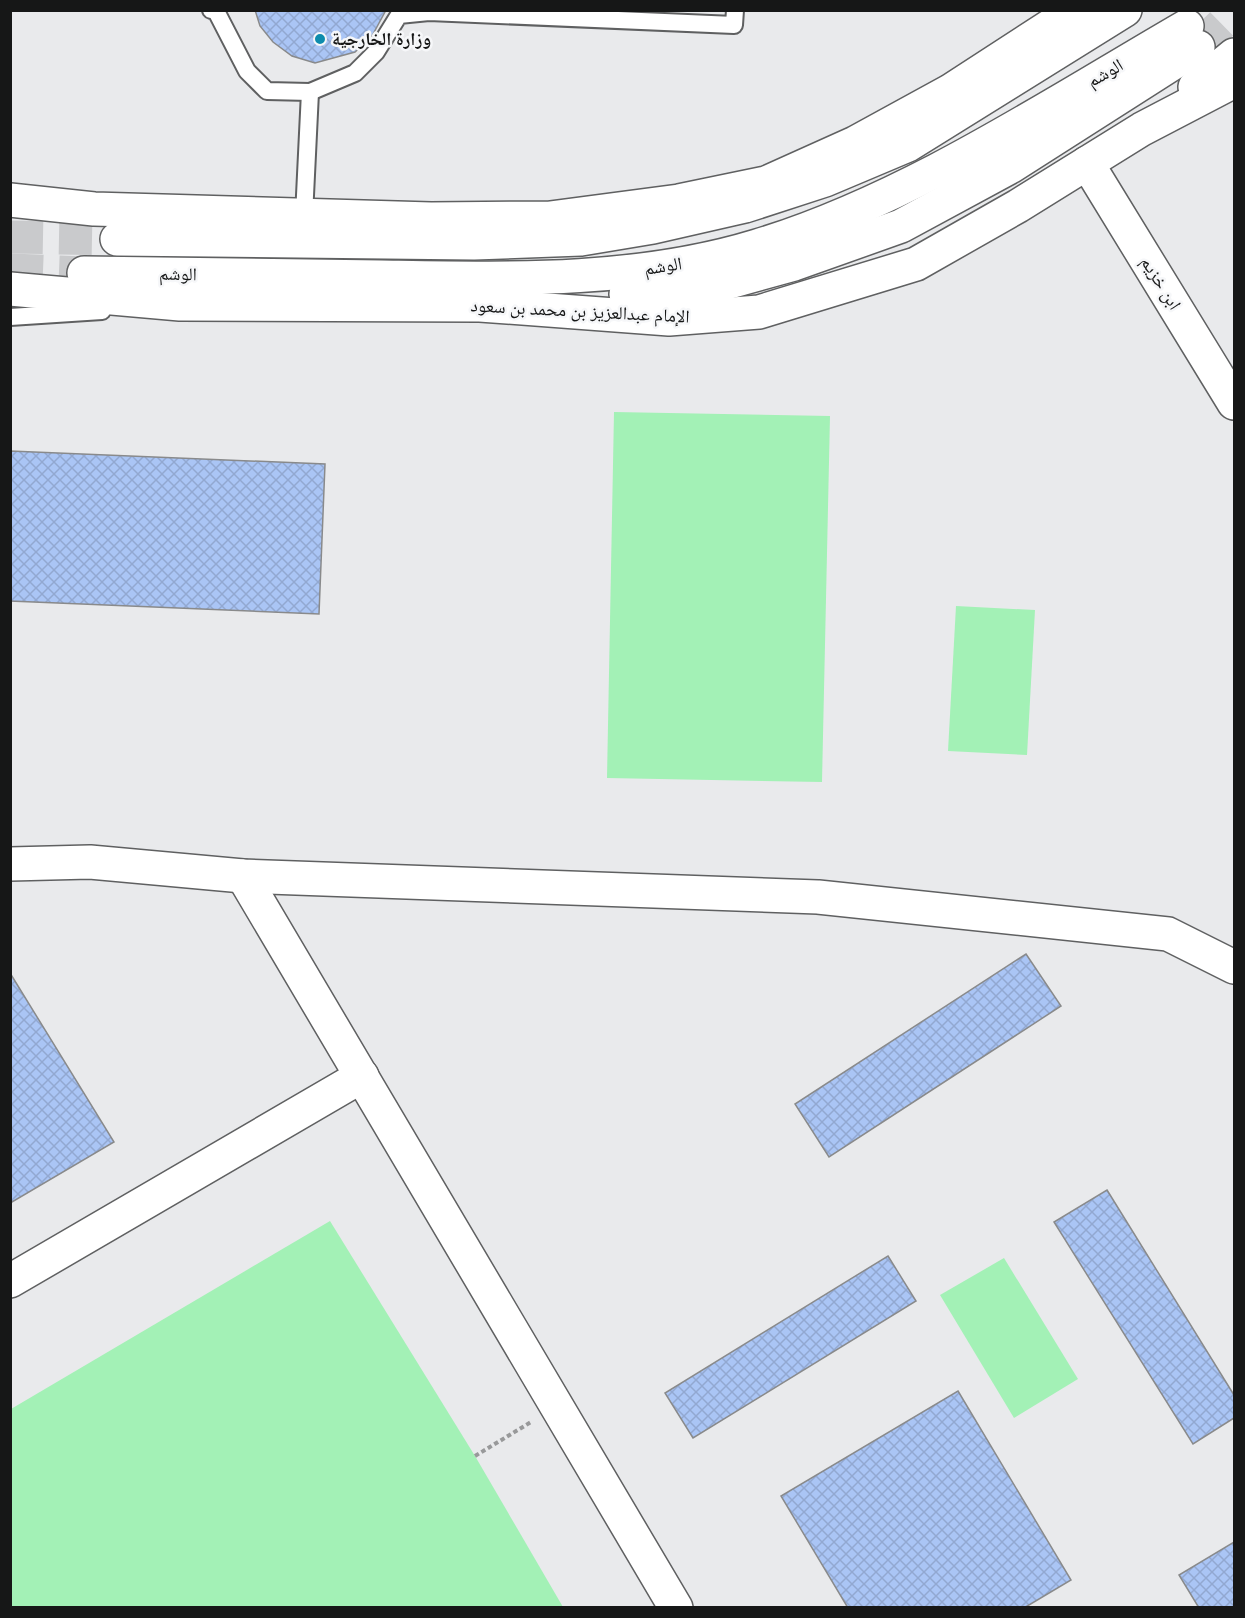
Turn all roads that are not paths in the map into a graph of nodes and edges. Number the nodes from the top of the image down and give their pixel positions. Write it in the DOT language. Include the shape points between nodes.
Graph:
graph roads {
  1 [pos="211,10"];
  2 [pos="735,10"];
  3 [pos="1075,10"];
  4 [pos="1125,10"];
  5 [pos="1234,55"];
  6 [pos="1234,81"];
  7 [pos="310,92"];
  8 [pos="1142,129"];
  9 [pos="1087,163"];
  10 [pos="10,200"];
  11 [pos="304,216"];
  12 [pos="117,239"];
  13 [pos="84,273"];
  14 [pos="10,288"];
  15 [pos="195,304"];
  16 [pos="480,305"];
  17 [pos="10,316"];
  18 [pos="1234,403"];
  19 [pos="10,864"];
  20 [pos="243,876"];
  21 [pos="1234,968"];
  22 [pos="362,1076"];
  23 [pos="10,1281"];
  24 [pos="676,1608"];
  1 -- 7 [label="lane" via="216,11 247,71 267,91"];
  2 -- 7 [label="lane" via="734,25 429,12 399,15 376,52 355,73"];
  3 -- 11 [label="main road" via="950,91 855,143 766,183 679,201 550,218"];
  4 -- 12 [label="main road, الوشم" via="908,145 825,180 745,206 653,227 581,239 474,243"];
  5 -- 8 [label="main road"];
  6 -- 8 [label="main road"];
  7 -- 11 [label="lane"];
  8 -- 9 [label="main road, الإمام عبدالعزيز بن محمد بن سعود"];
  9 -- 16 [label="main road, الإمام عبدالعزيز بن محمد بن سعود" via="916,264 759,312 669,320"];
  9 -- 18 [label="main road, ابن خزيم"];
  10 -- 11 [label="main road" via="94,209"];
  13 -- 16 [label="main road, الوشم" via="466,278 575,277 664,268 756,247 841,216 927,176 1192,36 1010,167 890,230 794,264 711,286"];
  14 -- 15 [label="main road, الإمام عبدالعزيز بن محمد بن سعود"];
  15 -- 16 [label="main road, الإمام عبدالعزيز بن محمد بن سعود"];
  15 -- 17 [label="lane"];
  19 -- 20 [label="main road" via="90,862"];
  20 -- 21 [label="main road" via="819,897 1168,934"];
  20 -- 22 [label="main road"];
  22 -- 23 [label="main road"];
  22 -- 24 [label="main road"];
}
